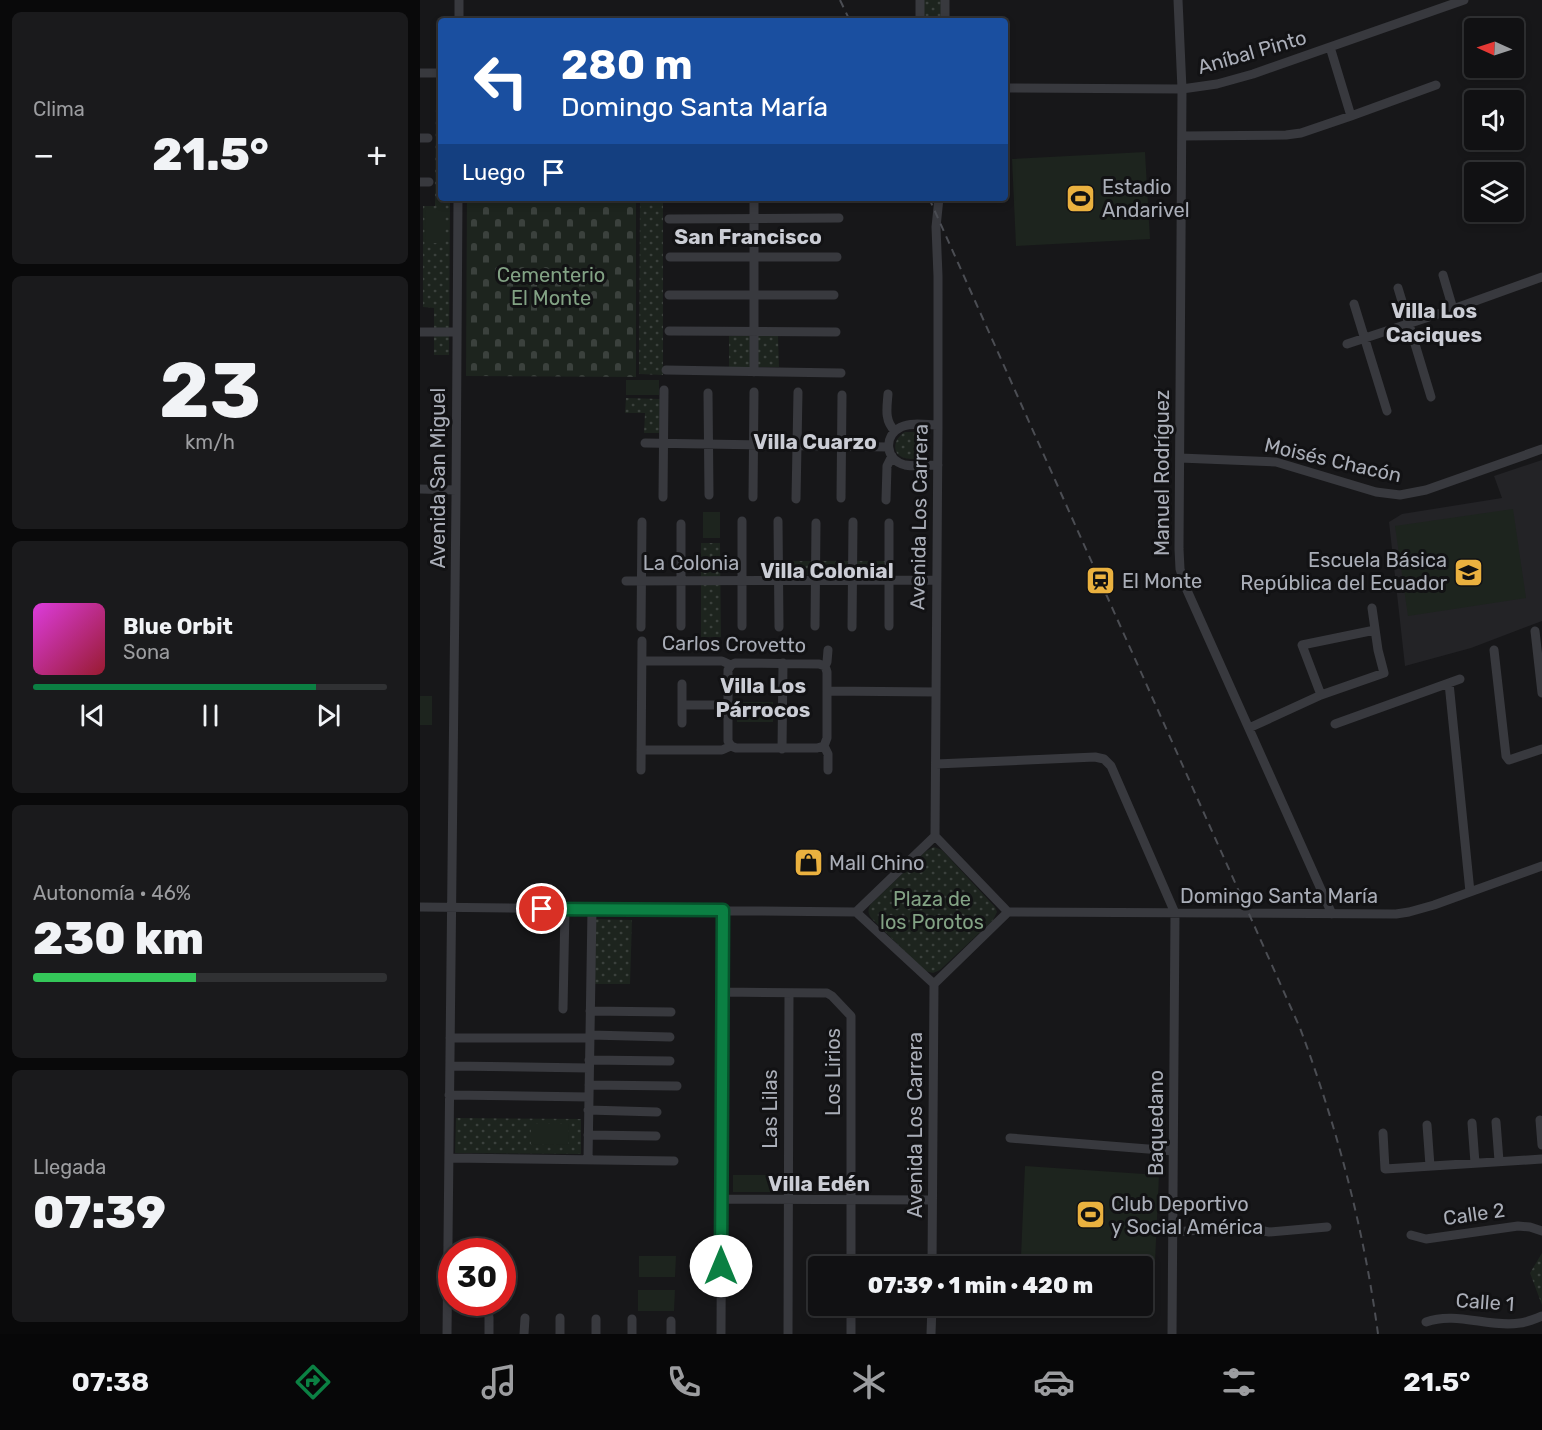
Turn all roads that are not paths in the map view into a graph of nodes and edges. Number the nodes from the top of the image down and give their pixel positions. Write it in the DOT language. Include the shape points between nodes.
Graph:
graph roads {
  1 [pos="459,0"];
  2 [pos="920,0"];
  3 [pos="945,0"];
  4 [pos="1178,0"];
  5 [pos="1464,0"];
  6 [pos="459,18"];
  7 [pos="920,18"];
  8 [pos="945,18"];
  9 [pos="1330,47"];
  10 [pos="420,73"];
  11 [pos="438,73"];
  12 [pos="1436,85"];
  13 [pos="1008,88"];
  14 [pos="1182,89"];
  15 [pos="1351,116"];
  16 [pos="1182,136"];
  17 [pos="458,201"];
  18 [pos="754,201"];
  19 [pos="939,201"];
  20 [pos="754,218"];
  21 [pos="839,218"];
  22 [pos="669,219"];
  23 [pos="670,256"];
  24 [pos="754,257"];
  25 [pos="837,257"];
  26 [pos="1443,275"];
  27 [pos="1542,277"];
  28 [pos="1398,288"];
  29 [pos="669,295"];
  30 [pos="754,295"];
  31 [pos="834,295"];
  32 [pos="1354,304"];
  33 [pos="1454,309"];
  34 [pos="1409,323"];
  35 [pos="669,331"];
  36 [pos="420,332"];
  37 [pos="457,332"];
  38 [pos="754,332"];
  39 [pos="836,332"];
  40 [pos="1364,338"];
  41 [pos="1347,344"];
  42 [pos="666,370"];
  43 [pos="754,372"];
  44 [pos="841,373"];
  45 [pos="664,390"];
  46 [pos="754,392"];
  47 [pos="798,392"];
  48 [pos="708,393"];
  49 [pos="888,394"];
  50 [pos="843,395"];
  51 [pos="1431,397"];
  52 [pos="1387,411"];
  53 [pos="938,425"];
  54 [pos="895,431"];
  55 [pos="645,443"];
  56 [pos="664,443"];
  57 [pos="708,444"];
  58 [pos="754,444"];
  59 [pos="797,445"];
  60 [pos="842,446"];
  61 [pos="1542,449"];
  62 [pos="890,451"];
  63 [pos="1180,458"];
  64 [pos="938,465"];
  65 [pos="420,489"];
  66 [pos="456,490"];
  67 [pos="709,495"];
  68 [pos="663,497"];
  69 [pos="753,497"];
  70 [pos="796,498"];
  71 [pos="840,498"];
  72 [pos="886,500"];
  73 [pos="742,521"];
  74 [pos="778,521"];
  75 [pos="642,522"];
  76 [pos="854,522"];
  77 [pos="816,523"];
  78 [pos="889,523"];
  79 [pos="681,524"];
  80 [pos="889,580"];
  81 [pos="937,580"];
  82 [pos="626,581"];
  83 [pos="641,581"];
  84 [pos="681,581"];
  85 [pos="742,581"];
  86 [pos="779,581"];
  87 [pos="815,581"];
  88 [pos="853,581"];
  89 [pos="1372,608"];
  90 [pos="681,626"];
  91 [pos="741,626"];
  92 [pos="815,626"];
  93 [pos="888,626"];
  94 [pos="641,627"];
  95 [pos="779,627"];
  96 [pos="852,627"];
  97 [pos="1375,630"];
  98 [pos="1535,631"];
  99 [pos="642,641"];
  100 [pos="828,650"];
  101 [pos="1494,650"];
  102 [pos="642,661"];
  103 [pos="783,663"];
  104 [pos="731,665"];
  105 [pos="825,666"];
  106 [pos="1460,679"];
  107 [pos="1449,683"];
  108 [pos="682,684"];
  109 [pos="827,691"];
  110 [pos="936,692"];
  111 [pos="1542,693"];
  112 [pos="1321,694"];
  113 [pos="682,705"];
  114 [pos="728,705"];
  115 [pos="682,723"];
  116 [pos="1335,724"];
  117 [pos="1249,728"];
  118 [pos="731,746"];
  119 [pos="824,746"];
  120 [pos="782,748"];
  121 [pos="1542,749"];
  122 [pos="641,750"];
  123 [pos="936,764"];
  124 [pos="641,770"];
  125 [pos="828,770"];
  126 [pos="936,836"];
  127 [pos="1542,866"];
  128 [pos="1470,892"];
  129 [pos="420,907"];
  130 [pos="451,908"];
  131 [pos="565,909"];
  132 [pos="592,909"];
  133 [pos="723,910"];
  134 [pos="856,912"];
  135 [pos="1008,912"];
  136 [pos="1175,913"];
  137 [pos="1332,914"];
  138 [pos="934,984"];
  139 [pos="722,992"];
  140 [pos="789,993"];
  141 [pos="563,1009"];
  142 [pos="590,1011"];
  143 [pos="671,1012"];
  144 [pos="590,1036"];
  145 [pos="670,1036"];
  146 [pos="450,1038"];
  147 [pos="670,1061"];
  148 [pos="589,1064"];
  149 [pos="450,1066"];
  150 [pos="589,1085"];
  151 [pos="677,1086"];
  152 [pos="450,1095"];
  153 [pos="589,1096"];
  154 [pos="588,1110"];
  155 [pos="657,1112"];
  156 [pos="1540,1120"];
  157 [pos="1496,1122"];
  158 [pos="1472,1123"];
  159 [pos="1427,1125"];
  160 [pos="1383,1133"];
  161 [pos="588,1135"];
  162 [pos="656,1136"];
  163 [pos="1010,1138"];
  164 [pos="1542,1145"];
  165 [pos="1173,1151"];
  166 [pos="449,1158"];
  167 [pos="1542,1158"];
  168 [pos="588,1160"];
  169 [pos="674,1161"];
  170 [pos="1499,1161"];
  171 [pos="1475,1163"];
  172 [pos="1430,1166"];
  173 [pos="722,1199"];
  174 [pos="788,1199"];
  175 [pos="851,1199"];
  176 [pos="933,1200"];
  177 [pos="1327,1227"];
  178 [pos="1542,1231"];
  179 [pos="1173,1232"];
  180 [pos="1411,1235"];
  181 [pos="448,1238"];
  182 [pos="851,1256"];
  183 [pos="932,1256"];
  184 [pos="447,1316"];
  185 [pos="851,1316"];
  186 [pos="932,1316"];
  187 [pos="1542,1316"];
  188 [pos="489,1317"];
  189 [pos="525,1318"];
  190 [pos="560,1318"];
  191 [pos="596,1319"];
  192 [pos="632,1319"];
  193 [pos="671,1321"];
  194 [pos="1426,1322"];
  195 [pos="447,1334"];
  196 [pos="489,1334"];
  197 [pos="524,1334"];
  198 [pos="560,1334"];
  199 [pos="596,1334"];
  200 [pos="632,1334"];
  201 [pos="671,1334"];
  202 [pos="721,1334"];
  203 [pos="788,1334"];
  204 [pos="851,1334"];
  205 [pos="932,1334"];
  206 [pos="1172,1334"];
  1 -- 6 [label="street"];
  2 -- 7 [label="street"];
  3 -- 8 [label="street"];
  4 -- 14 [label="street, Manuel Rodríguez"];
  5 -- 9 [label="street, Aníbal Pinto"];
  9 -- 14 [label="street, Aníbal Pinto" via="1240,78"];
  9 -- 15 [label="street"];
  10 -- 11 [label="street"];
  12 -- 15 [label="street"];
  13 -- 14 [label="street, Aníbal Pinto"];
  14 -- 16 [label="street, Manuel Rodríguez"];
  15 -- 16 [label="street" via="1286,135"];
  16 -- 63 [label="street, Manuel Rodríguez"];
  17 -- 37 [label="street, Avenida San Miguel"];
  18 -- 20 [label="street"];
  19 -- 53 [label="street, Avenida Los Carrera"];
  20 -- 21 [label="street"];
  20 -- 22 [label="street"];
  20 -- 24 [label="street"];
  23 -- 24 [label="street"];
  24 -- 25 [label="street"];
  24 -- 30 [label="street"];
  26 -- 33 [label="street"];
  27 -- 33 [label="street"];
  28 -- 34 [label="street"];
  29 -- 30 [label="street"];
  30 -- 31 [label="street"];
  30 -- 38 [label="street"];
  32 -- 40 [label="street"];
  33 -- 34 [label="street"];
  34 -- 40 [label="street"];
  34 -- 51 [label="street"];
  35 -- 38 [label="street"];
  36 -- 37 [label="street"];
  37 -- 66 [label="street, Avenida San Miguel"];
  38 -- 39 [label="street"];
  38 -- 43 [label="street"];
  40 -- 41 [label="street"];
  40 -- 52 [label="street"];
  42 -- 43 [label="street"];
  43 -- 44 [label="street"];
  45 -- 56 [label="street"];
  46 -- 58 [label="street"];
  47 -- 59 [label="street"];
  48 -- 57 [label="street"];
  49 -- 54 [label="street" via="888,421"];
  50 -- 60 [label="street"];
  53 -- 54 [label="street" via="907,425"];
  53 -- 64 [label="street, Avenida Los Carrera"];
  54 -- 62 [label="street" via="890,438"];
  55 -- 56 [label="street"];
  56 -- 57 [label="street"];
  56 -- 68 [label="street"];
  57 -- 58 [label="street"];
  57 -- 67 [label="street"];
  58 -- 59 [label="street"];
  58 -- 69 [label="street"];
  59 -- 60 [label="street"];
  59 -- 70 [label="street"];
  60 -- 62 [label="street"];
  60 -- 71 [label="street"];
  61 -- 63 [label="street, Moisés Chacón" via="1426,490 1400,495 1376,492 1276,462"];
  62 -- 64 [label="street" via="905,465"];
  62 -- 72 [label="street"];
  63 -- 117 [label="street, Manuel Rodríguez" via="1180,569"];
  64 -- 81 [label="street, Avenida Los Carrera"];
  65 -- 66 [label="street"];
  66 -- 130 [label="street, Avenida San Miguel"];
  73 -- 85 [label="street"];
  74 -- 86 [label="street"];
  75 -- 83 [label="street"];
  76 -- 88 [label="street"];
  77 -- 87 [label="street"];
  78 -- 80 [label="street"];
  79 -- 84 [label="street"];
  80 -- 81 [label="street, La Colonia"];
  80 -- 88 [label="street, La Colonia"];
  80 -- 93 [label="street"];
  81 -- 110 [label="street, Avenida Los Carrera"];
  82 -- 83 [label="street, La Colonia"];
  83 -- 84 [label="street, La Colonia"];
  83 -- 94 [label="street"];
  84 -- 85 [label="street, La Colonia"];
  84 -- 90 [label="street"];
  85 -- 86 [label="street, La Colonia"];
  85 -- 91 [label="street"];
  86 -- 87 [label="street, La Colonia"];
  86 -- 95 [label="street"];
  87 -- 88 [label="street, La Colonia"];
  87 -- 92 [label="street"];
  88 -- 96 [label="street"];
  89 -- 97 [label="street"];
  97 -- 112 [label="street" via="1384,673"];
  97 -- 112 [label="street" via="1302,645"];
  98 -- 111 [label="street"];
  99 -- 102 [label="street"];
  100 -- 105 [label="street"];
  101 -- 121 [label="street" via="1506,756 1509,760"];
  102 -- 104 [label="street, Carlos Crovetto" via="722,661"];
  102 -- 122 [label="street"];
  103 -- 104 [label="street, Carlos Crovetto"];
  103 -- 105 [label="street, Carlos Crovetto"];
  103 -- 120 [label="street"];
  104 -- 114 [label="street"];
  105 -- 109 [label="street"];
  106 -- 107 [label="street"];
  107 -- 116 [label="street"];
  107 -- 128 [label="street"];
  108 -- 113 [label="street"];
  109 -- 110 [label="street"];
  109 -- 119 [label="street"];
  110 -- 123 [label="street, Avenida Los Carrera"];
  112 -- 117 [label="street"];
  113 -- 114 [label="street"];
  113 -- 115 [label="street"];
  114 -- 118 [label="street"];
  117 -- 137 [label="street, Manuel Rodríguez"];
  118 -- 120 [label="street"];
  118 -- 122 [label="street" via="722,750"];
  119 -- 120 [label="street"];
  119 -- 125 [label="street"];
  122 -- 124 [label="street"];
  123 -- 126 [label="street, Avenida Los Carrera"];
  123 -- 136 [label="street" via="1104,759 1111,766"];
  126 -- 134 [label="street"];
  126 -- 135 [label="street"];
  127 -- 128 [label="street, Domingo Santa María"];
  128 -- 137 [label="street, Domingo Santa María" via="1409,912"];
  129 -- 130 [label="street"];
  130 -- 131 [label="street"];
  130 -- 146 [label="street, Avenida San Miguel"];
  131 -- 132 [label="street"];
  131 -- 141 [label="street"];
  132 -- 133 [label="street"];
  132 -- 142 [label="street"];
  133 -- 134 [label="street"];
  133 -- 139 [label="street"];
  134 -- 138 [label="street"];
  135 -- 136 [label="street, Domingo Santa María"];
  135 -- 138 [label="street"];
  136 -- 137 [label="street, Domingo Santa María"];
  136 -- 165 [label="street, Baquedano"];
  138 -- 176 [label="street, Avenida Los Carrera"];
  139 -- 140 [label="street, Los Lirios"];
  139 -- 173 [label="street"];
  140 -- 174 [label="street, Las Lilas"];
  140 -- 175 [label="street, Los Lirios" via="829,993 851,1016"];
  142 -- 143 [label="street"];
  142 -- 144 [label="street"];
  144 -- 145 [label="street"];
  144 -- 146 [label="street"];
  144 -- 148 [label="street"];
  146 -- 149 [label="street, Avenida San Miguel"];
  147 -- 148 [label="street"];
  148 -- 149 [label="street"];
  148 -- 150 [label="street"];
  149 -- 152 [label="street, Avenida San Miguel"];
  150 -- 151 [label="street"];
  150 -- 153 [label="street"];
  152 -- 153 [label="street"];
  152 -- 166 [label="street, Avenida San Miguel"];
  153 -- 154 [label="street"];
  154 -- 155 [label="street"];
  154 -- 161 [label="street"];
  156 -- 164 [label="street"];
  157 -- 170 [label="street"];
  158 -- 171 [label="street"];
  159 -- 172 [label="street"];
  160 -- 172 [label="street" via="1385,1169"];
  161 -- 162 [label="street"];
  161 -- 168 [label="street"];
  163 -- 165 [label="street"];
  165 -- 179 [label="street, Baquedano"];
  166 -- 168 [label="street"];
  166 -- 181 [label="street, Avenida San Miguel"];
  167 -- 170 [label="street"];
  168 -- 169 [label="street"];
  170 -- 171 [label="street"];
  171 -- 172 [label="street"];
  173 -- 174 [label="street"];
  173 -- 202 [label="street"];
  174 -- 175 [label="street"];
  174 -- 203 [label="street, Las Lilas"];
  175 -- 176 [label="street"];
  175 -- 182 [label="street, Los Lirios"];
  176 -- 183 [label="street, Avenida Los Carrera"];
  177 -- 179 [label="street" via="1269,1232 1243,1227"];
  178 -- 180 [label="street, Calle 2" via="1518,1227 1426,1239"];
  179 -- 206 [label="street, Baquedano"];
  184 -- 195 [label="street, Avenida San Miguel"];
  185 -- 204 [label="street"];
  186 -- 205 [label="street"];
  187 -- 194 [label="street, Calle 1" via="1511,1324 1449,1318"];
  188 -- 196 [label="street"];
  189 -- 197 [label="street"];
  190 -- 198 [label="street"];
  191 -- 199 [label="street"];
  192 -- 200 [label="street"];
  193 -- 201 [label="street"];
}
